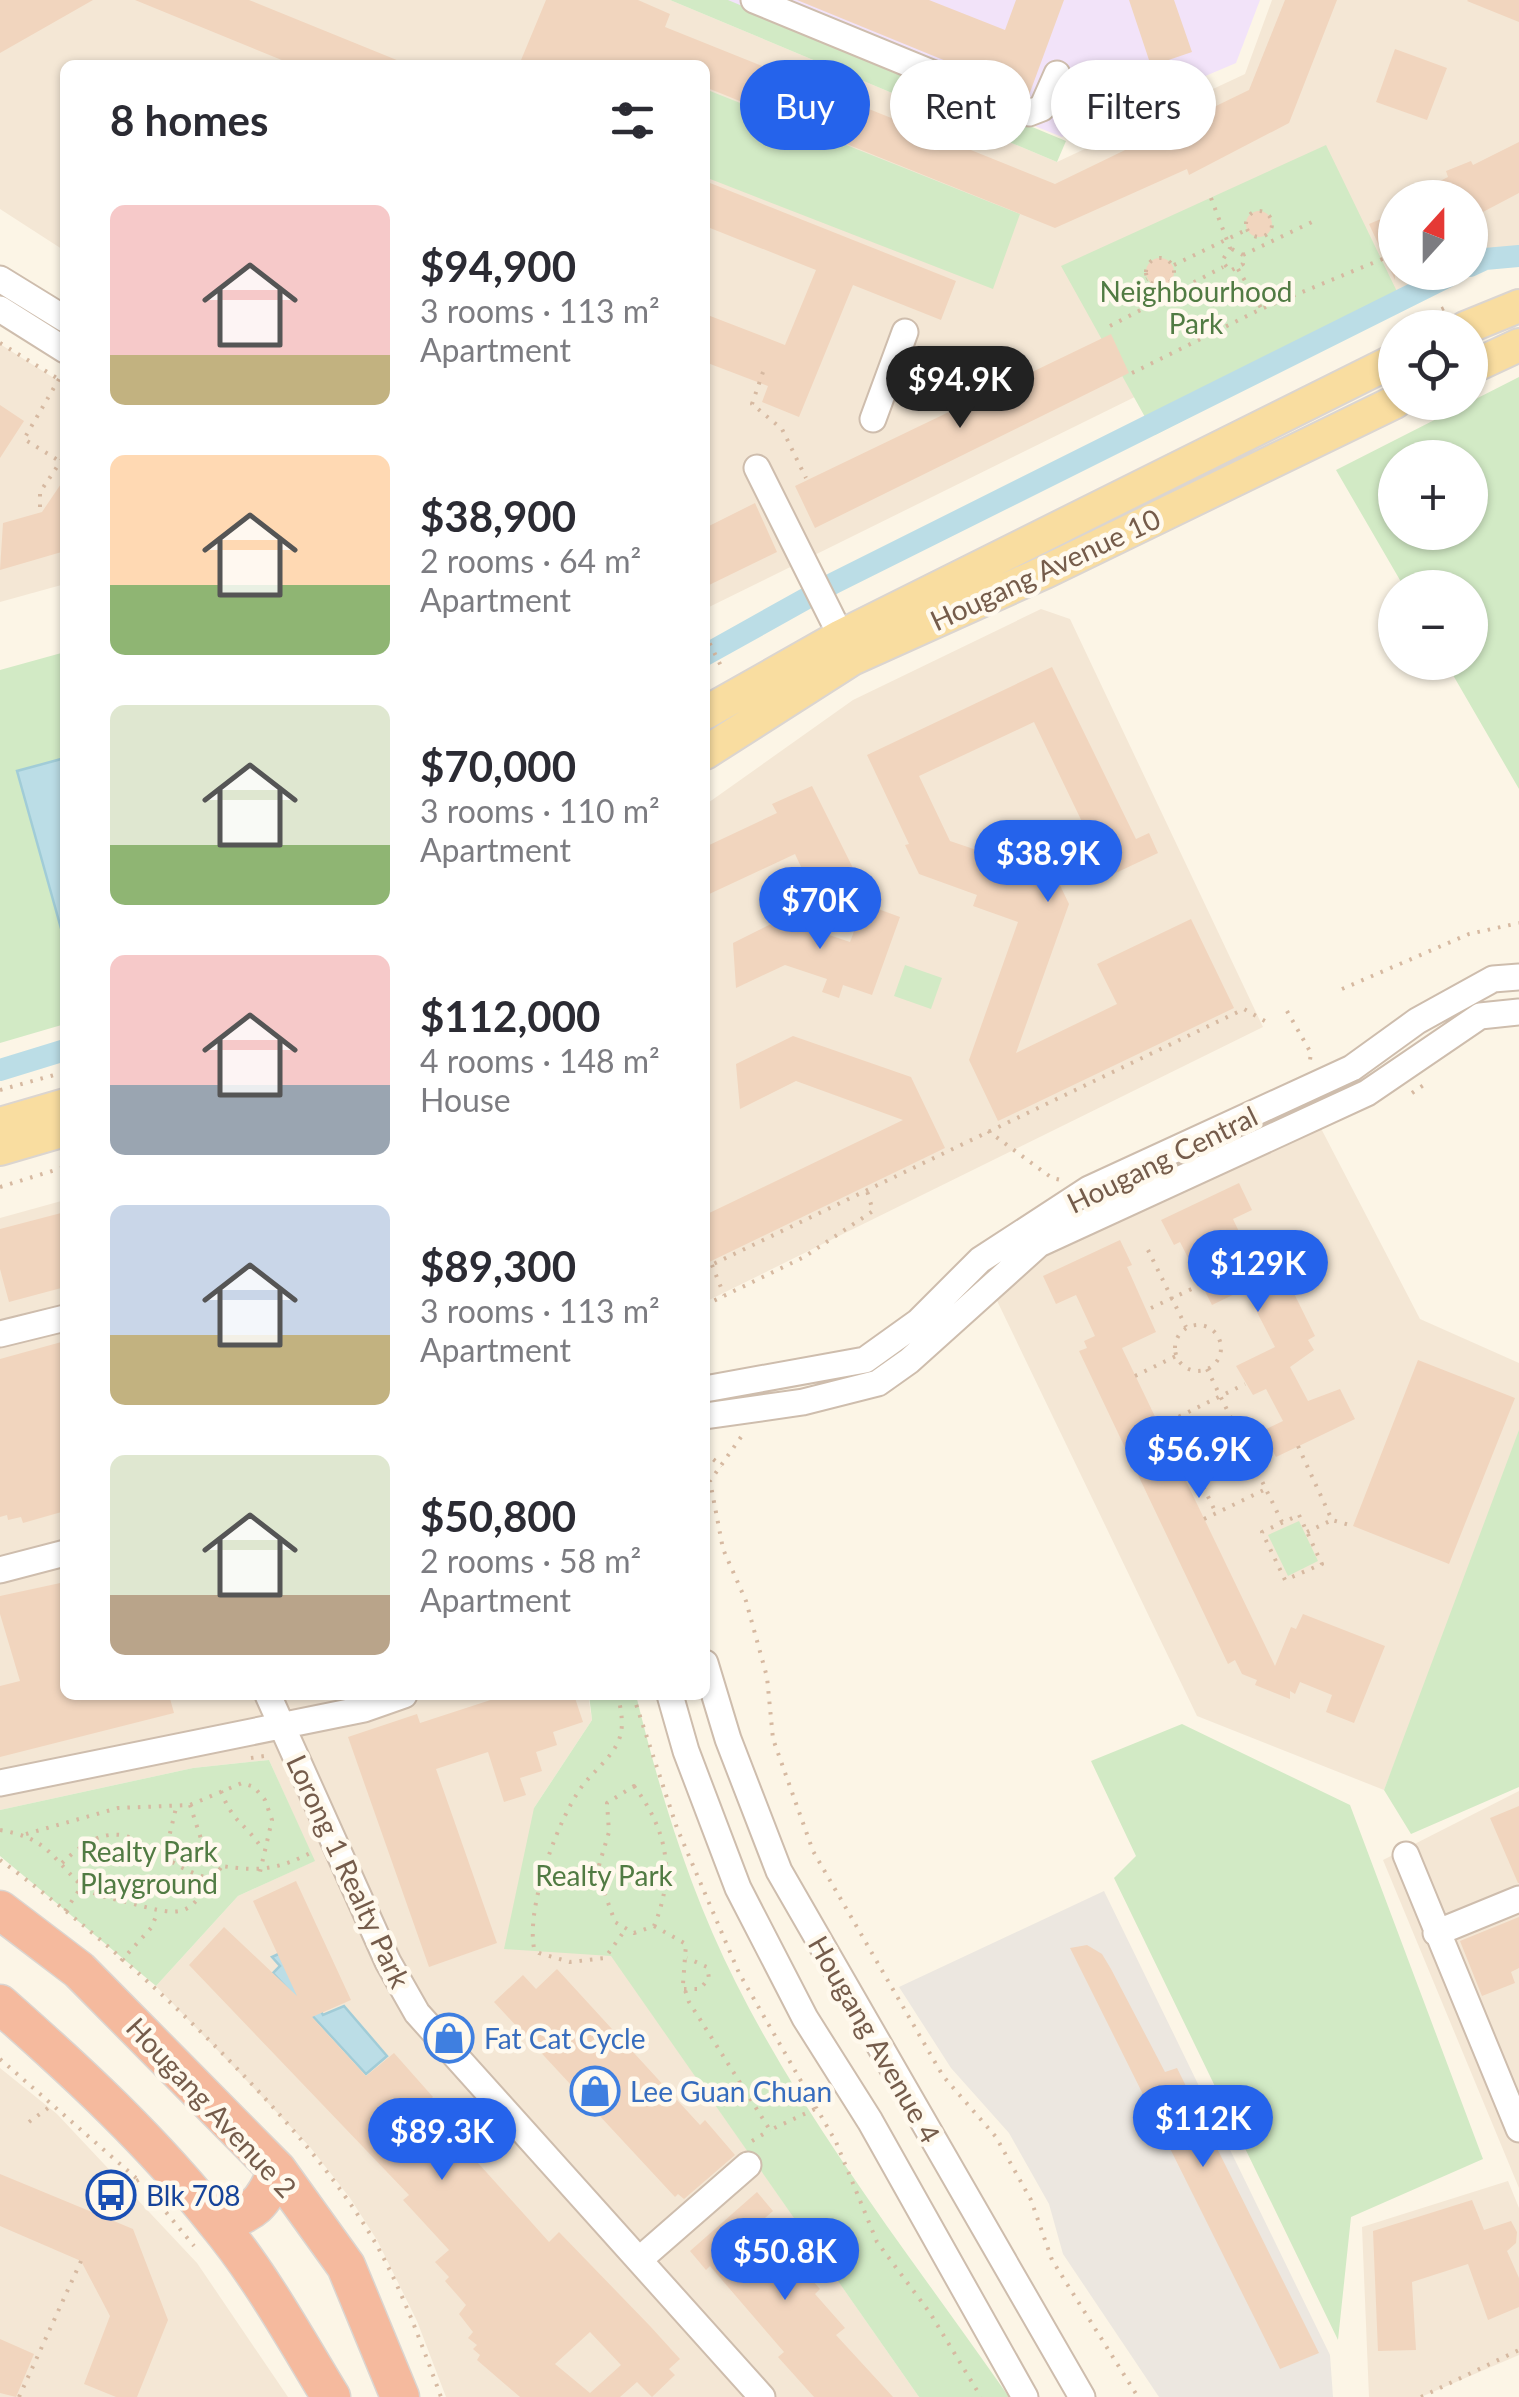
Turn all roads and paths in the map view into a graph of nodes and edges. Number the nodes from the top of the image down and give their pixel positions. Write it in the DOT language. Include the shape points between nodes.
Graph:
graph roads {
  1 [pos="754,0"];
  2 [pos="1051,88"];
  3 [pos="1211,198"];
  4 [pos="1312,222"];
  5 [pos="1246,230"];
  6 [pos="1270,234"];
  7 [pos="1280,238"];
  8 [pos="1226,241"];
  9 [pos="1230,248"];
  10 [pos="1243,255"];
  11 [pos="1378,261"];
  12 [pos="1174,266"];
  13 [pos="1223,267"];
  14 [pos="1238,269"];
  15 [pos="0,278"];
  16 [pos="1147,279"];
  17 [pos="1166,284"];
  18 [pos="1170,294"];
  19 [pos="1100,304"];
  20 [pos="1519,306"];
  21 [pos="0,309"];
  22 [pos="1261,309"];
  23 [pos="60,316"];
  24 [pos="1488,319"];
  25 [pos="1110,326"];
  26 [pos="906,332"];
  27 [pos="0,343"];
  28 [pos="1519,346"];
  29 [pos="60,347"];
  30 [pos="1488,360"];
  31 [pos="1378,369"];
  32 [pos="763,372"];
  33 [pos="1132,373"];
  34 [pos="58,378"];
  35 [pos="1378,410"];
  36 [pos="873,419"];
  37 [pos="60,461"];
  38 [pos="60,463"];
  39 [pos="757,468"];
  40 [pos="806,478"];
  41 [pos="40,507"];
  42 [pos="841,638"];
  43 [pos="710,644"];
  44 [pos="722,668"];
  45 [pos="710,710"];
  46 [pos="710,749"];
  47 [pos="1519,923"];
  48 [pos="1509,978"];
  49 [pos="1342,989"];
  50 [pos="1287,1011"];
  51 [pos="1510,1013"];
  52 [pos="1265,1021"];
  53 [pos="1300,1071"];
  54 [pos="60,1073"];
  55 [pos="0,1090"];
  56 [pos="60,1106"];
  57 [pos="0,1124"];
  58 [pos="60,1132"];
  59 [pos="988,1132"];
  60 [pos="0,1150"];
  61 [pos="60,1169"];
  62 [pos="1073,1182"];
  63 [pos="0,1187"];
  64 [pos="867,1191"];
  65 [pos="1148,1250"];
  66 [pos="712,1265"];
  67 [pos="991,1267"];
  68 [pos="1198,1286"];
  69 [pos="724,1295"];
  70 [pos="1172,1298"];
  71 [pos="710,1303"];
  72 [pos="1151,1308"];
  73 [pos="60,1319"];
  74 [pos="1186,1328"];
  75 [pos="0,1334"];
  76 [pos="1176,1356"];
  77 [pos="1207,1370"];
  78 [pos="1136,1376"];
  79 [pos="1245,1384"];
  80 [pos="710,1387"];
  81 [pos="1220,1397"];
  82 [pos="710,1415"];
  83 [pos="1171,1420"];
  84 [pos="1160,1426"];
  85 [pos="1259,1436"];
  86 [pos="1243,1444"];
  87 [pos="1298,1446"];
  88 [pos="710,1457"];
  89 [pos="1194,1467"];
  90 [pos="710,1481"];
  91 [pos="710,1481"];
  92 [pos="1266,1490"];
  93 [pos="1216,1513"];
  94 [pos="1204,1518"];
  95 [pos="1332,1520"];
  96 [pos="1282,1523"];
  97 [pos="1353,1526"];
  98 [pos="1307,1532"];
  99 [pos="60,1553"];
  100 [pos="0,1570"];
  101 [pos="710,1680"];
  102 [pos="270,1700"];
  103 [pos="390,1700"];
  104 [pos="619,1700"];
  105 [pos="636,1700"];
  106 [pos="671,1700"];
  107 [pos="281,1724"];
  108 [pos="0,1784"];
  109 [pos="221,1791"];
  110 [pos="190,1805"];
  111 [pos="176,1808"];
  112 [pos="0,1830"];
  113 [pos="26,1834"];
  114 [pos="263,1850"];
  115 [pos="314,1851"];
  116 [pos="165,1854"];
  117 [pos="1406,1855"];
  118 [pos="62,1863"];
  119 [pos="222,1866"];
  120 [pos="260,1872"];
  121 [pos="213,1879"];
  122 [pos="82,1886"];
  123 [pos="1519,1900"];
  124 [pos="0,1910"];
  125 [pos="65,1912"];
  126 [pos="158,1913"];
  127 [pos="654,1926"];
  128 [pos="625,1930"];
  129 [pos="1436,1933"];
  130 [pos="126,1944"];
  131 [pos="133,1950"];
  132 [pos="687,1958"];
  133 [pos="121,1962"];
  134 [pos="684,1988"];
  135 [pos="0,2004"];
  136 [pos="0,2059"];
  137 [pos="52,2105"];
  138 [pos="816,2108"];
  139 [pos="28,2122"];
  140 [pos="1519,2129"];
  141 [pos="770,2130"];
  142 [pos="748,2155"];
  143 [pos="277,2170"];
  144 [pos="139,2180"];
  145 [pos="96,2213"];
  146 [pos="209,2238"];
  147 [pos="639,2260"];
  148 [pos="81,2261"];
  149 [pos="1519,2350"];
  150 [pos="19,2397"];
  151 [pos="331,2397"];
  152 [pos="400,2397"];
  153 [pos="762,2397"];
  154 [pos="981,2397"];
  155 [pos="1025,2397"];
  156 [pos="1082,2397"];
  157 [pos="1138,2397"];
  158 [pos="1422,2397"];
  1 -- 2 [label="street" via="1028,113 1042,108"];
  3 -- 8 [label="path"];
  4 -- 7 [label="path"];
  5 -- 6 [label="path" via="1253,237"];
  5 -- 6 [label="path" via="1257,211 1272,219"];
  5 -- 8 [label="path"];
  6 -- 7 [label="path"];
  7 -- 10 [label="path"];
  8 -- 9 [label="path"];
  8 -- 12 [label="path"];
  9 -- 10 [label="path"];
  9 -- 13 [label="path"];
  10 -- 14 [label="path"];
  11 -- 22 [label="path"];
  12 -- 16 [label="path" via="1150,261"];
  12 -- 17 [label="path"];
  13 -- 14 [label="path"];
  13 -- 18 [label="path"];
  14 -- 22 [label="path"];
  15 -- 23 [label="street"];
  16 -- 17 [label="path"];
  16 -- 19 [label="path"];
  17 -- 18 [label="path"];
  18 -- 25 [label="path"];
  20 -- 24 [label="main road"];
  21 -- 29 [label="street"];
  22 -- 33 [label="path"];
  26 -- 36 [label="street"];
  27 -- 34 [label="path"];
  28 -- 30 [label="main road"];
  31 -- 42 [label="main road, Hougang Avenue 10"];
  32 -- 40 [label="path" via="752,404 782,429"];
  34 -- 37 [label="path" via="24,439"];
  35 -- 42 [label="main road, Hougang Avenue 10" via="1045,572"];
  38 -- 41 [label="path" via="40,492"];
  39 -- 42 [label="street"];
  42 -- 45 [label="main road, Hougang Avenue 10"];
  42 -- 46 [label="main road, Hougang Avenue 10"];
  43 -- 44 [label="path"];
  47 -- 49 [label="path" via="1469,934"];
  48 -- 51 [label="street"];
  48 -- 67 [label="street, Hougang Central" via="1417,1021 1352,1068 1089,1189"];
  50 -- 53 [label="path" via="1310,1053"];
  51 -- 67 [label="street, Hougang Central" via="1480,1016 1367,1093"];
  52 -- 59 [label="path" via="1244,1009"];
  54 -- 55 [label="path"];
  56 -- 57 [label="main road"];
  58 -- 60 [label="main road"];
  59 -- 62 [label="path" via="1052,1178"];
  59 -- 64 [label="path"];
  61 -- 63 [label="path"];
  64 -- 66 [label="path"];
  64 -- 69 [label="path" via="872,1211 804,1257"];
  65 -- 70 [label="path"];
  66 -- 69 [label="path"];
  67 -- 80 [label="street, Hougang Central" via="865,1360"];
  67 -- 82 [label="street, Hougang Central" via="909,1361 878,1383"];
  68 -- 70 [label="path"];
  69 -- 71 [label="path"];
  70 -- 72 [label="path"];
  70 -- 74 [label="path"];
  73 -- 75 [label="street"];
  74 -- 76 [label="path"];
  74 -- 77 [label="path" via="1207,1326 1220,1343"];
  76 -- 77 [label="path" via="1188,1369"];
  76 -- 78 [label="path"];
  77 -- 81 [label="path"];
  79 -- 81 [label="path"];
  81 -- 83 [label="path"];
  81 -- 86 [label="path"];
  83 -- 84 [label="path"];
  83 -- 89 [label="path"];
  85 -- 86 [label="path"];
  86 -- 89 [label="path"];
  86 -- 92 [label="path"];
  87 -- 95 [label="path"];
  88 -- 90 [label="path" via="722,1466"];
  89 -- 93 [label="path"];
  91 -- 157 [label="path" via="723,1549 767,1677 773,1739 813,1851 943,2076 996,2137 1031,2200 1052,2260"];
  92 -- 93 [label="path"];
  92 -- 96 [label="path"];
  93 -- 94 [label="path"];
  95 -- 97 [label="path"];
  95 -- 98 [label="path"];
  96 -- 98 [label="path" via="1299,1514"];
  96 -- 98 [label="path" via="1262,1532 1285,1580 1322,1564"];
  99 -- 100 [label="street"];
  101 -- 156 [label="street, Hougang Avenue 4" via="779,1871"];
  102 -- 107 [label="street, Lorong 1 Realty Park"];
  103 -- 107 [label="street"];
  104 -- 128 [label="path" via="618,1742 562,1822 531,1930 539,1953 586,1963 605,1958"];
  105 -- 138 [label="path" via="677,1828 739,1973"];
  106 -- 155 [label="street, Hougang Avenue 4" via="738,1888 805,2018 870,2120"];
  107 -- 108 [label="street"];
  107 -- 147 [label="street, Lorong 1 Realty Park" via="417,2013"];
  109 -- 110 [label="path"];
  109 -- 114 [label="path" via="230,1817"];
  109 -- 114 [label="path" via="242,1783 265,1800 272,1820"];
  110 -- 111 [label="path"];
  110 -- 119 [label="path" via="204,1845"];
  111 -- 113 [label="path" via="118,1808"];
  111 -- 116 [label="path"];
  112 -- 113 [label="path"];
  113 -- 118 [label="path"];
  114 -- 120 [label="path"];
  115 -- 120 [label="path"];
  116 -- 118 [label="path" via="107,1832 85,1841"];
  116 -- 121 [label="path"];
  117 -- 129 [label="street"];
  118 -- 122 [label="path"];
  119 -- 120 [label="path"];
  119 -- 121 [label="path"];
  121 -- 126 [label="path" via="188,1908"];
  122 -- 125 [label="path"];
  122 -- 126 [label="path"];
  123 -- 129 [label="street"];
  124 -- 143 [label="highway, Hougang Avenue 2" via="79,1970"];
  126 -- 131 [label="path"];
  127 -- 128 [label="path"];
  127 -- 128 [label="path" via="666,1885 662,1829 634,1786 607,1803 609,1832 597,1872 613,1918"];
  127 -- 132 [label="path" via="678,1936"];
  129 -- 140 [label="street"];
  130 -- 131 [label="path"];
  131 -- 133 [label="path"];
  132 -- 134 [label="path"];
  132 -- 134 [label="path" via="708,1967 709,1978 703,1988"];
  134 -- 141 [label="path"];
  135 -- 146 [label="highway" via="113,2108"];
  136 -- 137 [label="path"];
  137 -- 139 [label="path"];
  137 -- 144 [label="path"];
  138 -- 141 [label="path"];
  138 -- 154 [label="path" via="876,2242"];
  141 -- 142 [label="path"];
  142 -- 147 [label="street"];
  143 -- 146 [label="highway" via="253,2213"];
  143 -- 152 [label="highway, Hougang Avenue 2" via="346,2266"];
  144 -- 145 [label="path"];
  144 -- 146 [label="path"];
  146 -- 151 [label="highway" via="268,2294"];
  147 -- 153 [label="street, Lorong 1 Realty Park"];
  148 -- 150 [label="path"];
  149 -- 158 [label="path"];
}
